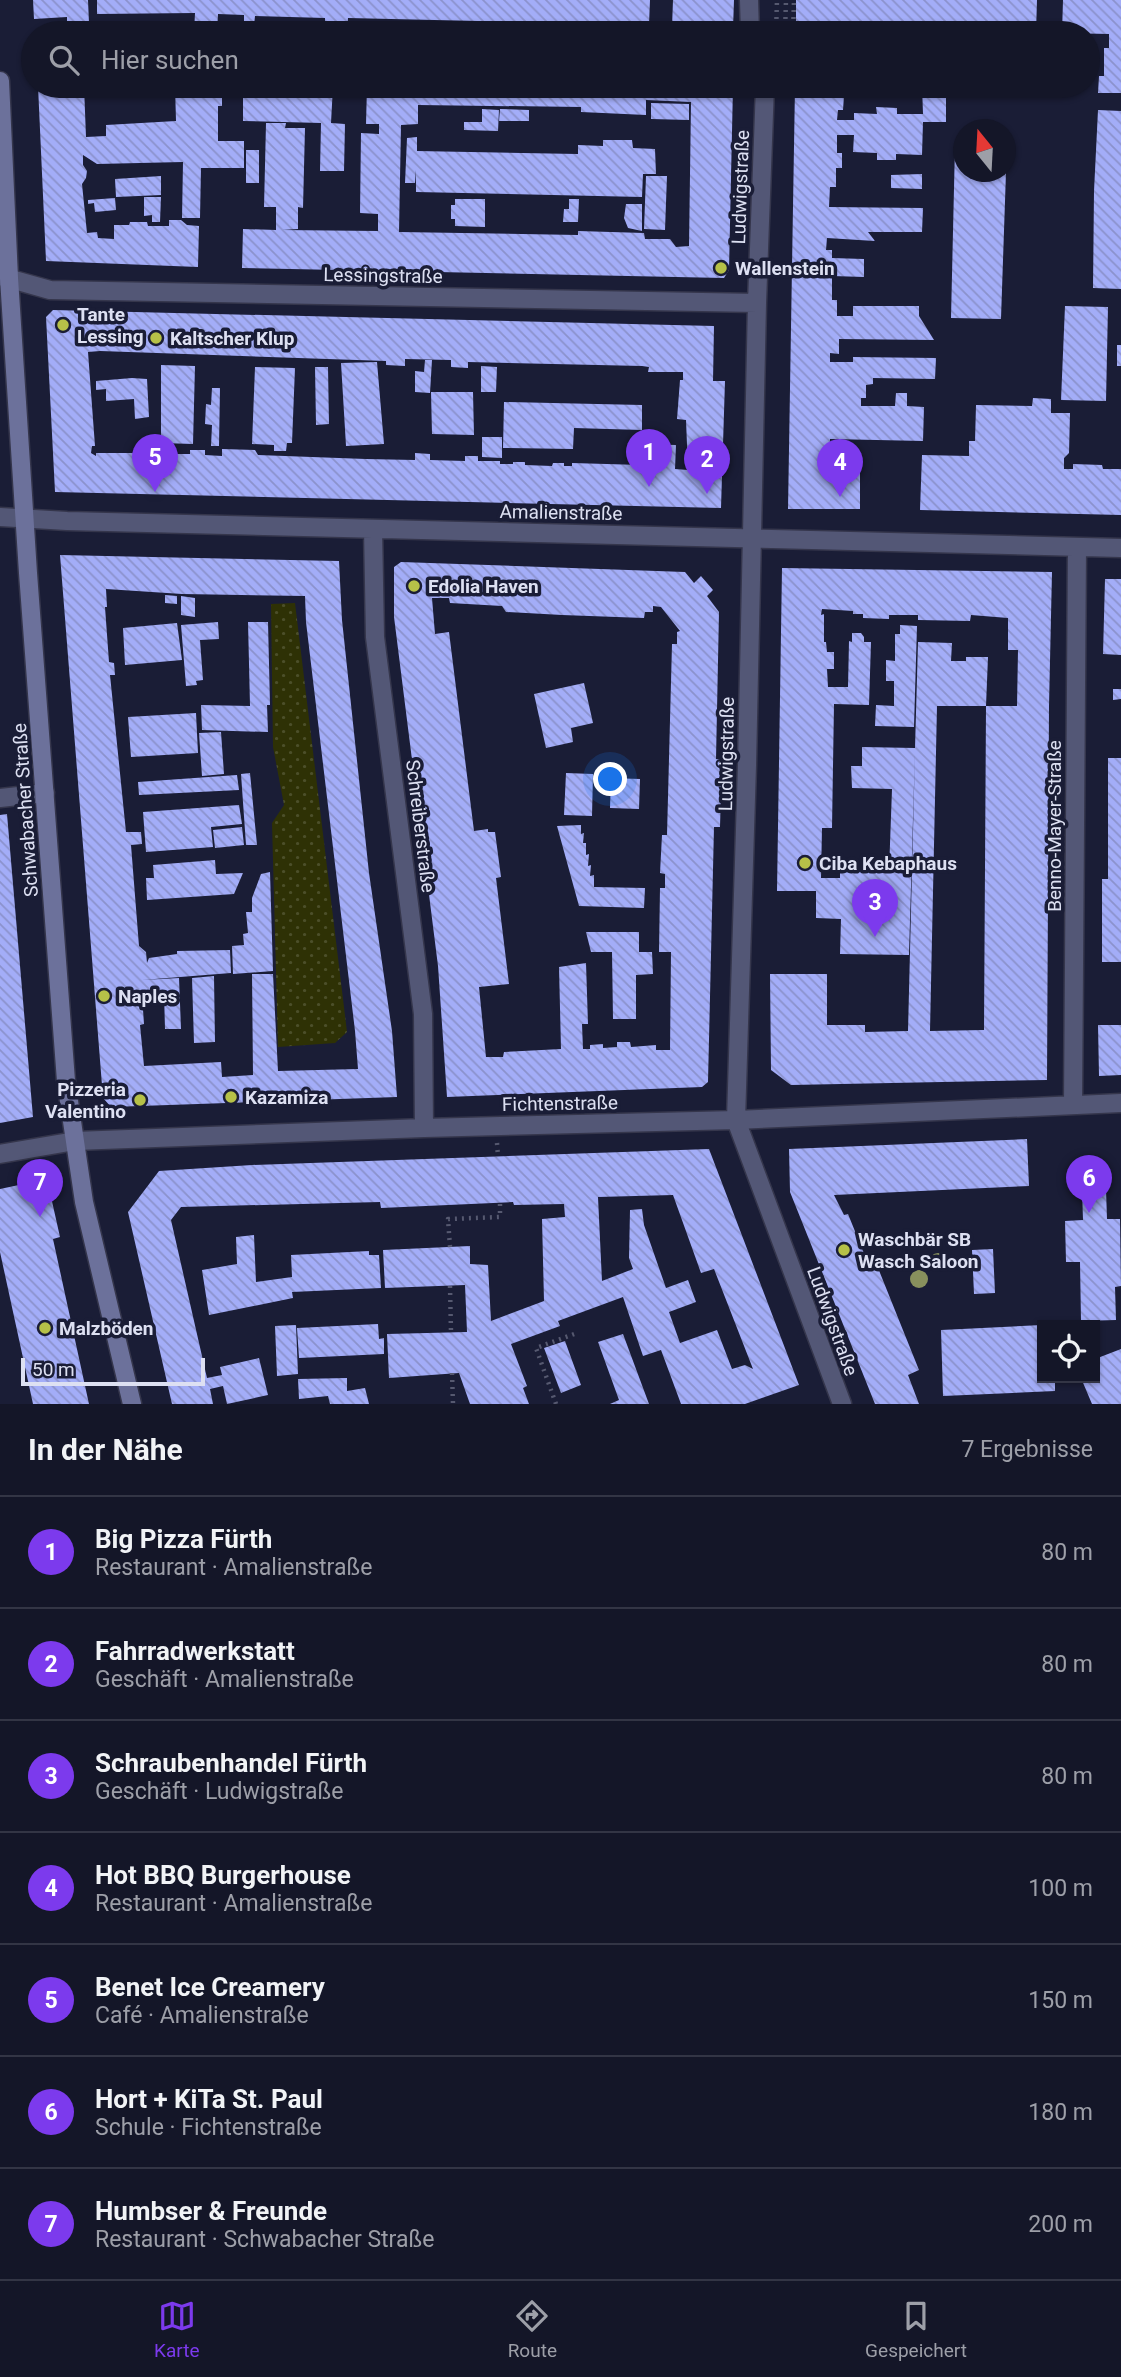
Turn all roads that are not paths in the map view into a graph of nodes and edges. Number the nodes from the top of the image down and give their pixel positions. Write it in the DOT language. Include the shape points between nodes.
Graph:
graph roads {
  1 [pos="750,0"];
  2 [pos="750,21"];
  3 [pos="0,80"];
  4 [pos="765,98"];
  5 [pos="5,277"];
  6 [pos="757,303"];
  7 [pos="0,517"];
  8 [pos="24,519"];
  9 [pos="373,529"];
  10 [pos="751,538"];
  11 [pos="1077,547"];
  12 [pos="1121,548"];
  13 [pos="45,793"];
  14 [pos="0,798"];
  15 [pos="1121,1103"];
  16 [pos="1073,1105"];
  17 [pos="736,1120"];
  18 [pos="424,1128"];
  19 [pos="75,1142"];
  20 [pos="0,1154"];
  21 [pos="838,1403"];
  22 [pos="132,1404"];
  1 -- 2 [label="street"];
  3 -- 5 [label="main road, Schwabacher Straße"];
  4 -- 6 [label="street, Ludwigstraße"];
  5 -- 6 [label="street, Lessingstraße" via="50,290"];
  5 -- 8 [label="main road, Schwabacher Straße"];
  6 -- 10 [label="street, Ludwigstraße"];
  7 -- 8 [label="street, Amalienstraße"];
  8 -- 9 [label="street, Amalienstraße"];
  8 -- 13 [label="main road, Schwabacher Straße"];
  9 -- 10 [label="street, Amalienstraße"];
  9 -- 18 [label="street, Schreiberstraße" via="375,637 423,1014"];
  10 -- 11 [label="street, Amalienstraße"];
  10 -- 17 [label="street, Ludwigstraße"];
  11 -- 12 [label="street, Amalienstraße"];
  11 -- 16 [label="street, Benno-Mayer-Straße"];
  13 -- 14 [label="street"];
  13 -- 19 [label="main road, Schwabacher Straße" via="64,1062"];
  15 -- 16 [label="street, Fichtenstraße"];
  16 -- 17 [label="street, Fichtenstraße"];
  17 -- 18 [label="street, Fichtenstraße"];
  17 -- 21 [label="street, Ludwigstraße"];
  18 -- 19 [label="street, Fichtenstraße"];
  19 -- 20 [label="street, Fichtenstraße"];
  19 -- 22 [label="main road, Schwabacher Straße" via="84,1202"];
}
